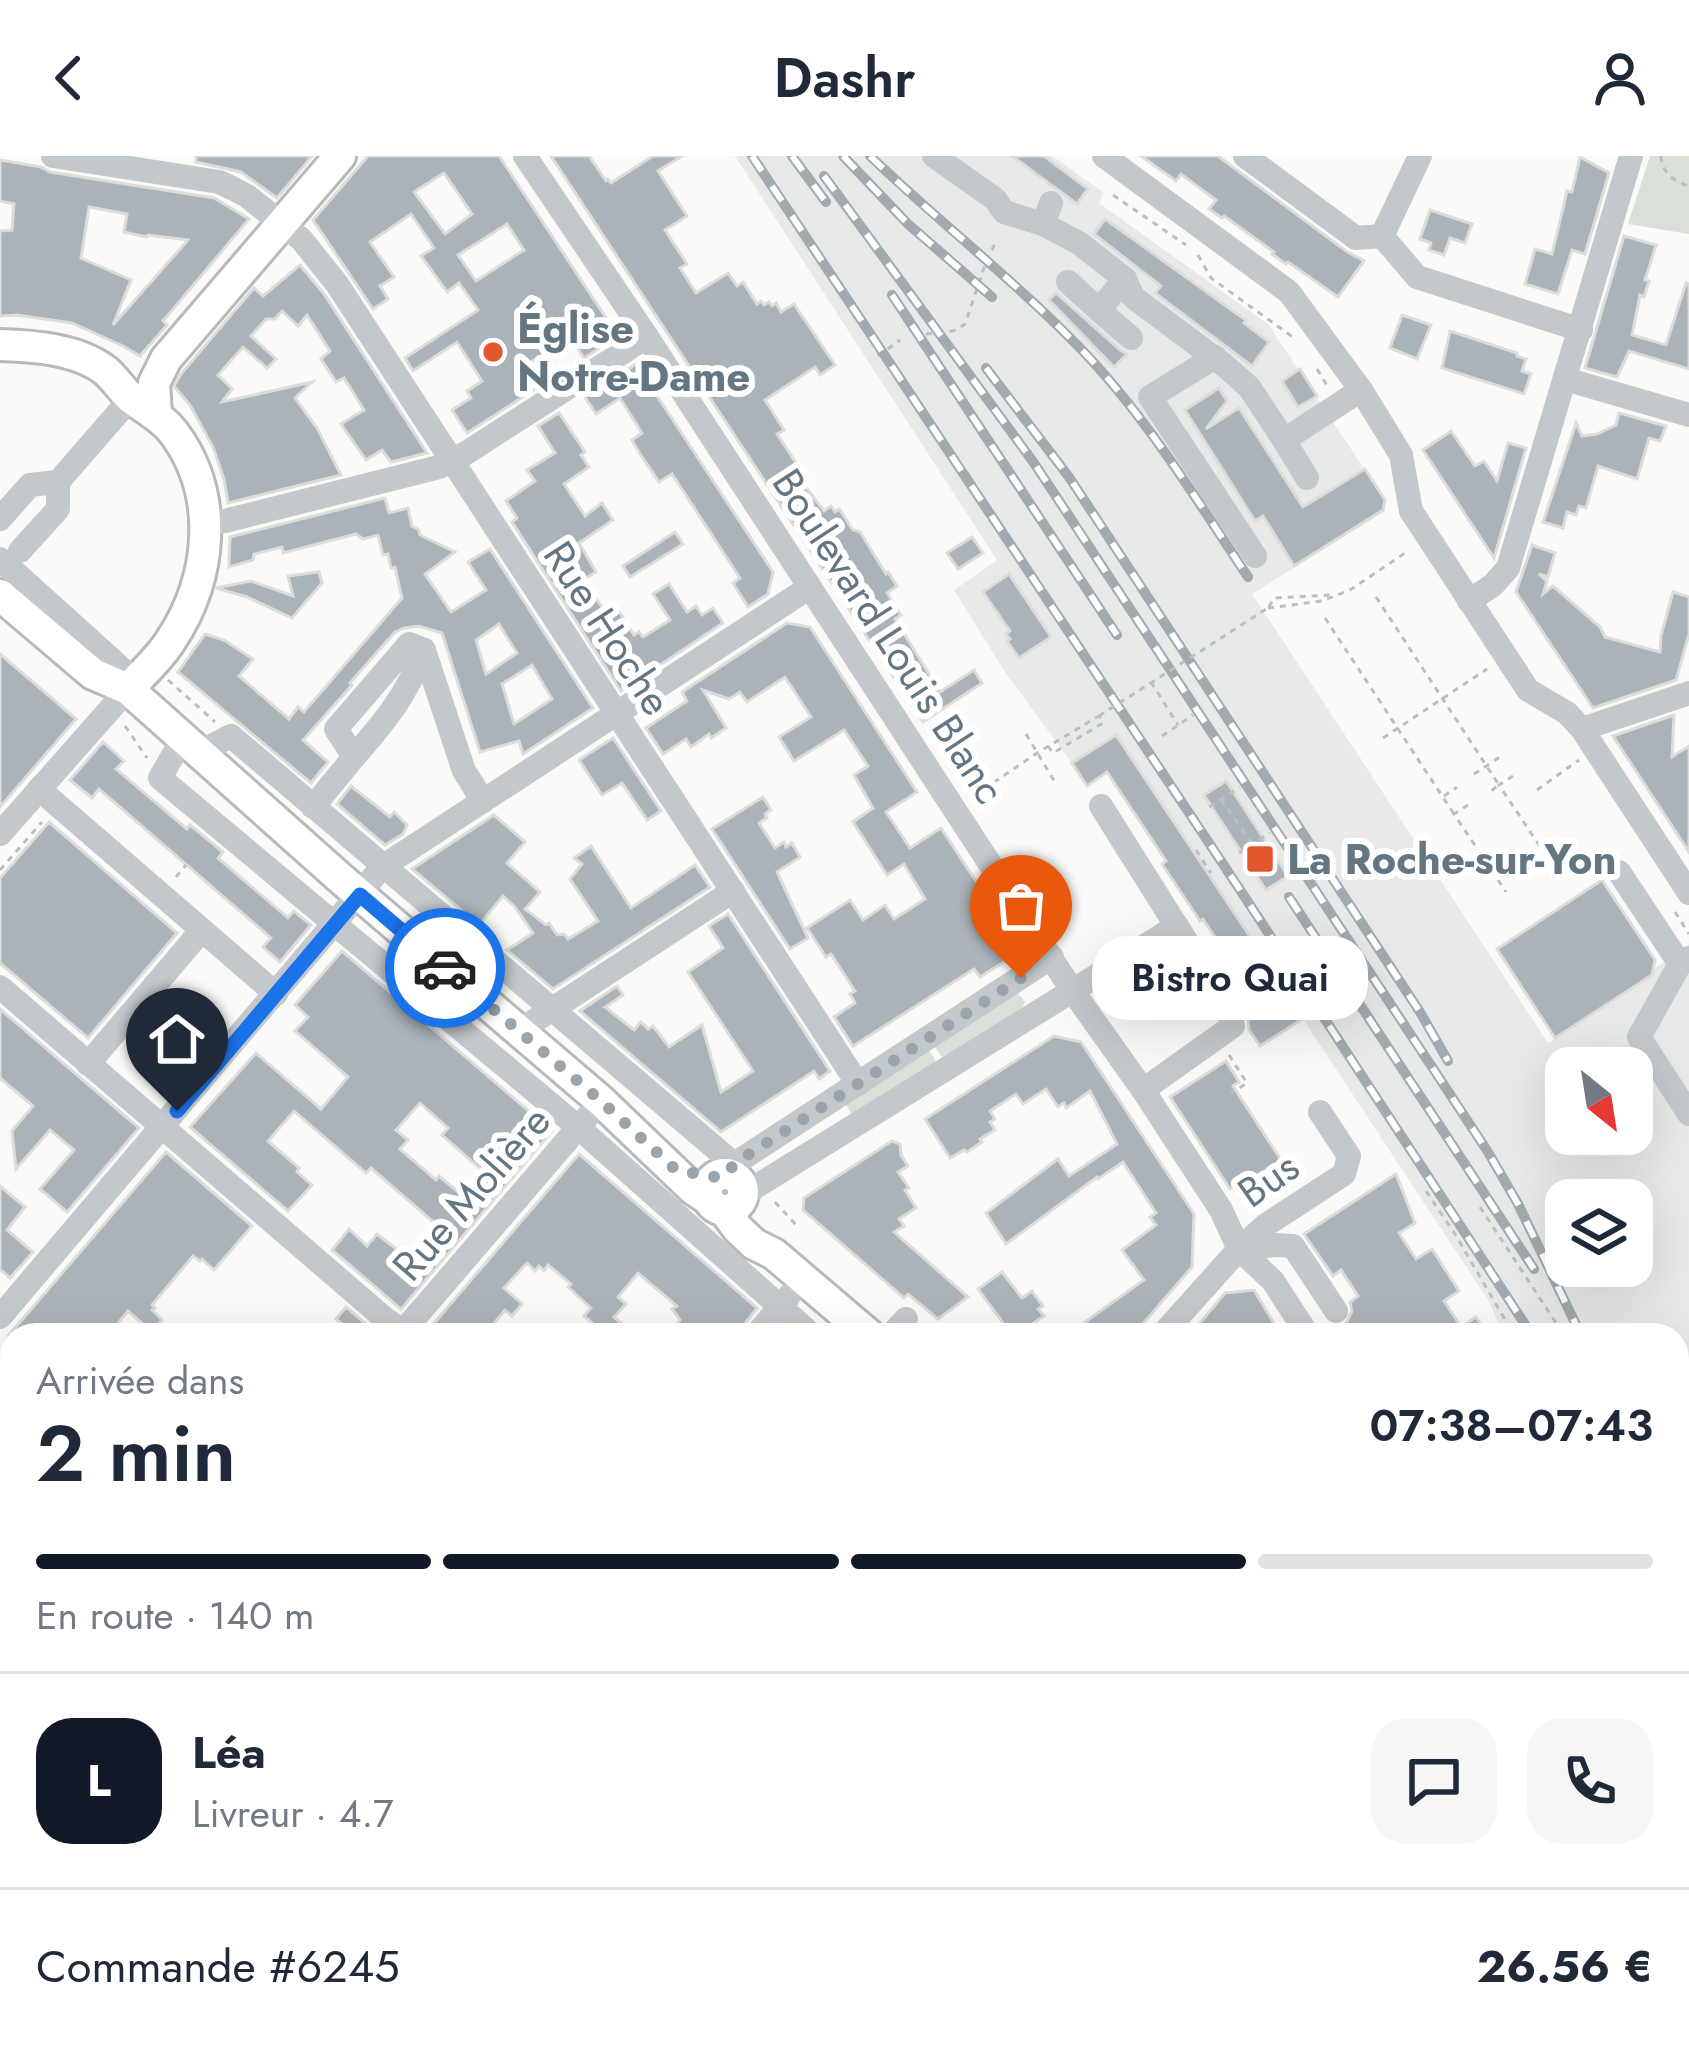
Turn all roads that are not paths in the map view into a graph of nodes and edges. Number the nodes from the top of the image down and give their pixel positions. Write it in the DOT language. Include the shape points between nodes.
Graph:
graph roads {
  1 [pos="53,156"];
  2 [pos="340,156"];
  3 [pos="525,156"];
  4 [pos="934,156"];
  5 [pos="1104,156"];
  6 [pos="1245,156"];
  7 [pos="1420,156"];
  8 [pos="1631,156"];
  9 [pos="1013,217"];
  10 [pos="283,223"];
  11 [pos="1382,236"];
  12 [pos="997,240"];
  13 [pos="1125,279"];
  14 [pos="1068,282"];
  15 [pos="1099,310"];
  16 [pos="1581,330"];
  17 [pos="647,337"];
  18 [pos="1132,338"];
  19 [pos="0,345"];
  20 [pos="1215,357"];
  21 [pos="166,358"];
  22 [pos="105,370"];
  23 [pos="1564,379"];
  24 [pos="1361,390"];
  25 [pos="144,406"];
  26 [pos="1689,416"];
  27 [pos="1284,440"];
  28 [pos="452,461"];
  29 [pos="1307,478"];
  30 [pos="58,482"];
  31 [pos="0,519"];
  32 [pos="206,522"];
  33 [pos="10,555"];
  34 [pos="1255,556"];
  35 [pos="810,586"];
  36 [pos="0,595"];
  37 [pos="1469,601"];
  38 [pos="128,688"];
  39 [pos="1687,688"];
  40 [pos="618,713"];
  41 [pos="1589,739"];
  42 [pos="190,746"];
  43 [pos="48,797"];
  44 [pos="483,801"];
  45 [pos="1101,806"];
  46 [pos="313,807"];
  47 [pos="0,834"];
  48 [pos="382,867"];
  49 [pos="1619,872"];
  50 [pos="733,891"];
  51 [pos="360,895"];
  52 [pos="1683,904"];
  53 [pos="337,924"];
  54 [pos="1177,926"];
  55 [pos="202,930"];
  56 [pos="478,949"];
  57 [pos="1052,957"];
  58 [pos="1684,961"];
  59 [pos="455,976"];
  60 [pos="0,987"];
  61 [pos="1072,990"];
  62 [pos="277,994"];
  63 [pos="549,1010"];
  64 [pos="519,1030"];
  65 [pos="88,1064"];
  66 [pos="858,1084"];
  67 [pos="1143,1090"];
  68 [pos="601,1101"];
  69 [pos="1320,1112"];
  70 [pos="1689,1114"];
  71 [pos="163,1127"];
  72 [pos="579,1127"];
  73 [pos="728,1188"];
  74 [pos="1239,1250"];
  75 [pos="804,1278"];
  76 [pos="780,1306"];
  77 [pos="1336,1311"];
  78 [pos="0,1317"];
  79 [pos="390,1323"];
  80 [pos="413,1323"];
  81 [pos="766,1323"];
  82 [pos="799,1323"];
  83 [pos="855,1323"];
  84 [pos="1173,1323"];
  85 [pos="1300,1323"];
  1 -- 10 [label="street, Rue Hoche" via="219,182"];
  2 -- 10 [label="main road"];
  3 -- 17 [label="street, Boulevard Louis Blanc"];
  4 -- 9 [label="street"];
  5 -- 24 [label="street" via="1289,292"];
  6 -- 11 [label="street" via="1356,238"];
  7 -- 11 [label="street"];
  8 -- 16 [label="street"];
  9 -- 12 [label="street"];
  9 -- 13 [label="street" via="1047,214"];
  10 -- 21 [label="main road"];
  10 -- 28 [label="street, Rue Hoche" via="337,284"];
  11 -- 16 [label="street" via="1417,277"];
  13 -- 15 [label="street"];
  13 -- 20 [label="street" via="1133,296"];
  14 -- 15 [label="street"];
  15 -- 18 [label="street"];
  16 -- 23 [label="street"];
  17 -- 28 [label="street"];
  17 -- 35 [label="street, Boulevard Louis Blanc"];
  19 -- 22 [label="main road" via="43,348"];
  20 -- 27 [label="street" via="1249,387"];
  20 -- 34 [label="street" via="1150,397"];
  21 -- 22 [label="main road"];
  21 -- 25 [label="main road"];
  22 -- 25 [label="main road"];
  23 -- 26 [label="street"];
  23 -- 37 [label="street" via="1508,568"];
  24 -- 27 [label="street"];
  24 -- 37 [label="street" via="1401,455 1411,511"];
  25 -- 30 [label="street"];
  25 -- 32 [label="main road" via="173,432 195,469"];
  27 -- 29 [label="street"];
  28 -- 32 [label="street"];
  28 -- 40 [label="street, Rue Hoche"];
  30 -- 31 [label="street" via="30,485"];
  30 -- 33 [label="street" via="58,509"];
  32 -- 38 [label="main road" via="204,560 172,640"];
  33 -- 38 [label="street" via="123,670"];
  35 -- 40 [label="street"];
  35 -- 57 [label="street, Boulevard Louis Blanc"];
  36 -- 38 [label="main road" via="93,674"];
  37 -- 41 [label="street" via="1528,690 1568,713"];
  38 -- 42 [label="main road"];
  38 -- 43 [label="street"];
  39 -- 41 [label="street"];
  40 -- 44 [label="street"];
  40 -- 50 [label="street, Rue Hoche"];
  41 -- 52 [label="street"];
  42 -- 46 [label="street" via="231,736"];
  42 -- 51 [label="main road"];
  42 -- 53 [label="street" via="160,778"];
  43 -- 47 [label="street"];
  43 -- 55 [label="street"];
  44 -- 46 [label="street" via="464,771 424,650 409,644 336,729 354,757"];
  44 -- 48 [label="street"];
  45 -- 54 [label="street"];
  46 -- 48 [label="street"];
  48 -- 51 [label="street"];
  48 -- 56 [label="street"];
  49 -- 58 [label="street"];
  50 -- 63 [label="street"];
  50 -- 66 [label="street, Rue Hoche"];
  51 -- 53 [label="street"];
  51 -- 59 [label="main road"];
  53 -- 62 [label="street"];
  53 -- 72 [label="street"];
  54 -- 61 [label="street"];
  54 -- 67 [label="street" via="1233,1027"];
  55 -- 62 [label="street"];
  55 -- 65 [label="street"];
  56 -- 59 [label="street"];
  56 -- 63 [label="street"];
  57 -- 61 [label="street, Boulevard Louis Blanc"];
  57 -- 66 [label="street"];
  58 -- 70 [label="street" via="1640,1037"];
  59 -- 64 [label="main road"];
  60 -- 65 [label="street"];
  61 -- 67 [label="street, Boulevard Louis Blanc"];
  61 -- 73 [label="street"];
  62 -- 71 [label="street"];
  63 -- 64 [label="street"];
  63 -- 73 [label="street"];
  64 -- 68 [label="main road"];
  65 -- 71 [label="street"];
  66 -- 73 [label="street"];
  67 -- 74 [label="street, Boulevard Louis Blanc" via="1222,1210"];
  68 -- 72 [label="street, Rue Molière"];
  68 -- 73 [label="main road" via="693,1190"];
  69 -- 74 [label="street, Bus" via="1348,1156 1344,1174"];
  71 -- 78 [label="street"];
  71 -- 79 [label="street"];
  72 -- 76 [label="street"];
  72 -- 80 [label="street, Rue Molière"];
  73 -- 75 [label="main road" via="774,1254"];
  74 -- 77 [label="street" via="1293,1246"];
  74 -- 84 [label="street, Bus"];
  74 -- 85 [label="street, Boulevard Louis Blanc" via="1273,1281"];
  75 -- 76 [label="street"];
  75 -- 83 [label="main road"];
  76 -- 81 [label="street"];
  76 -- 82 [label="street"];
}
